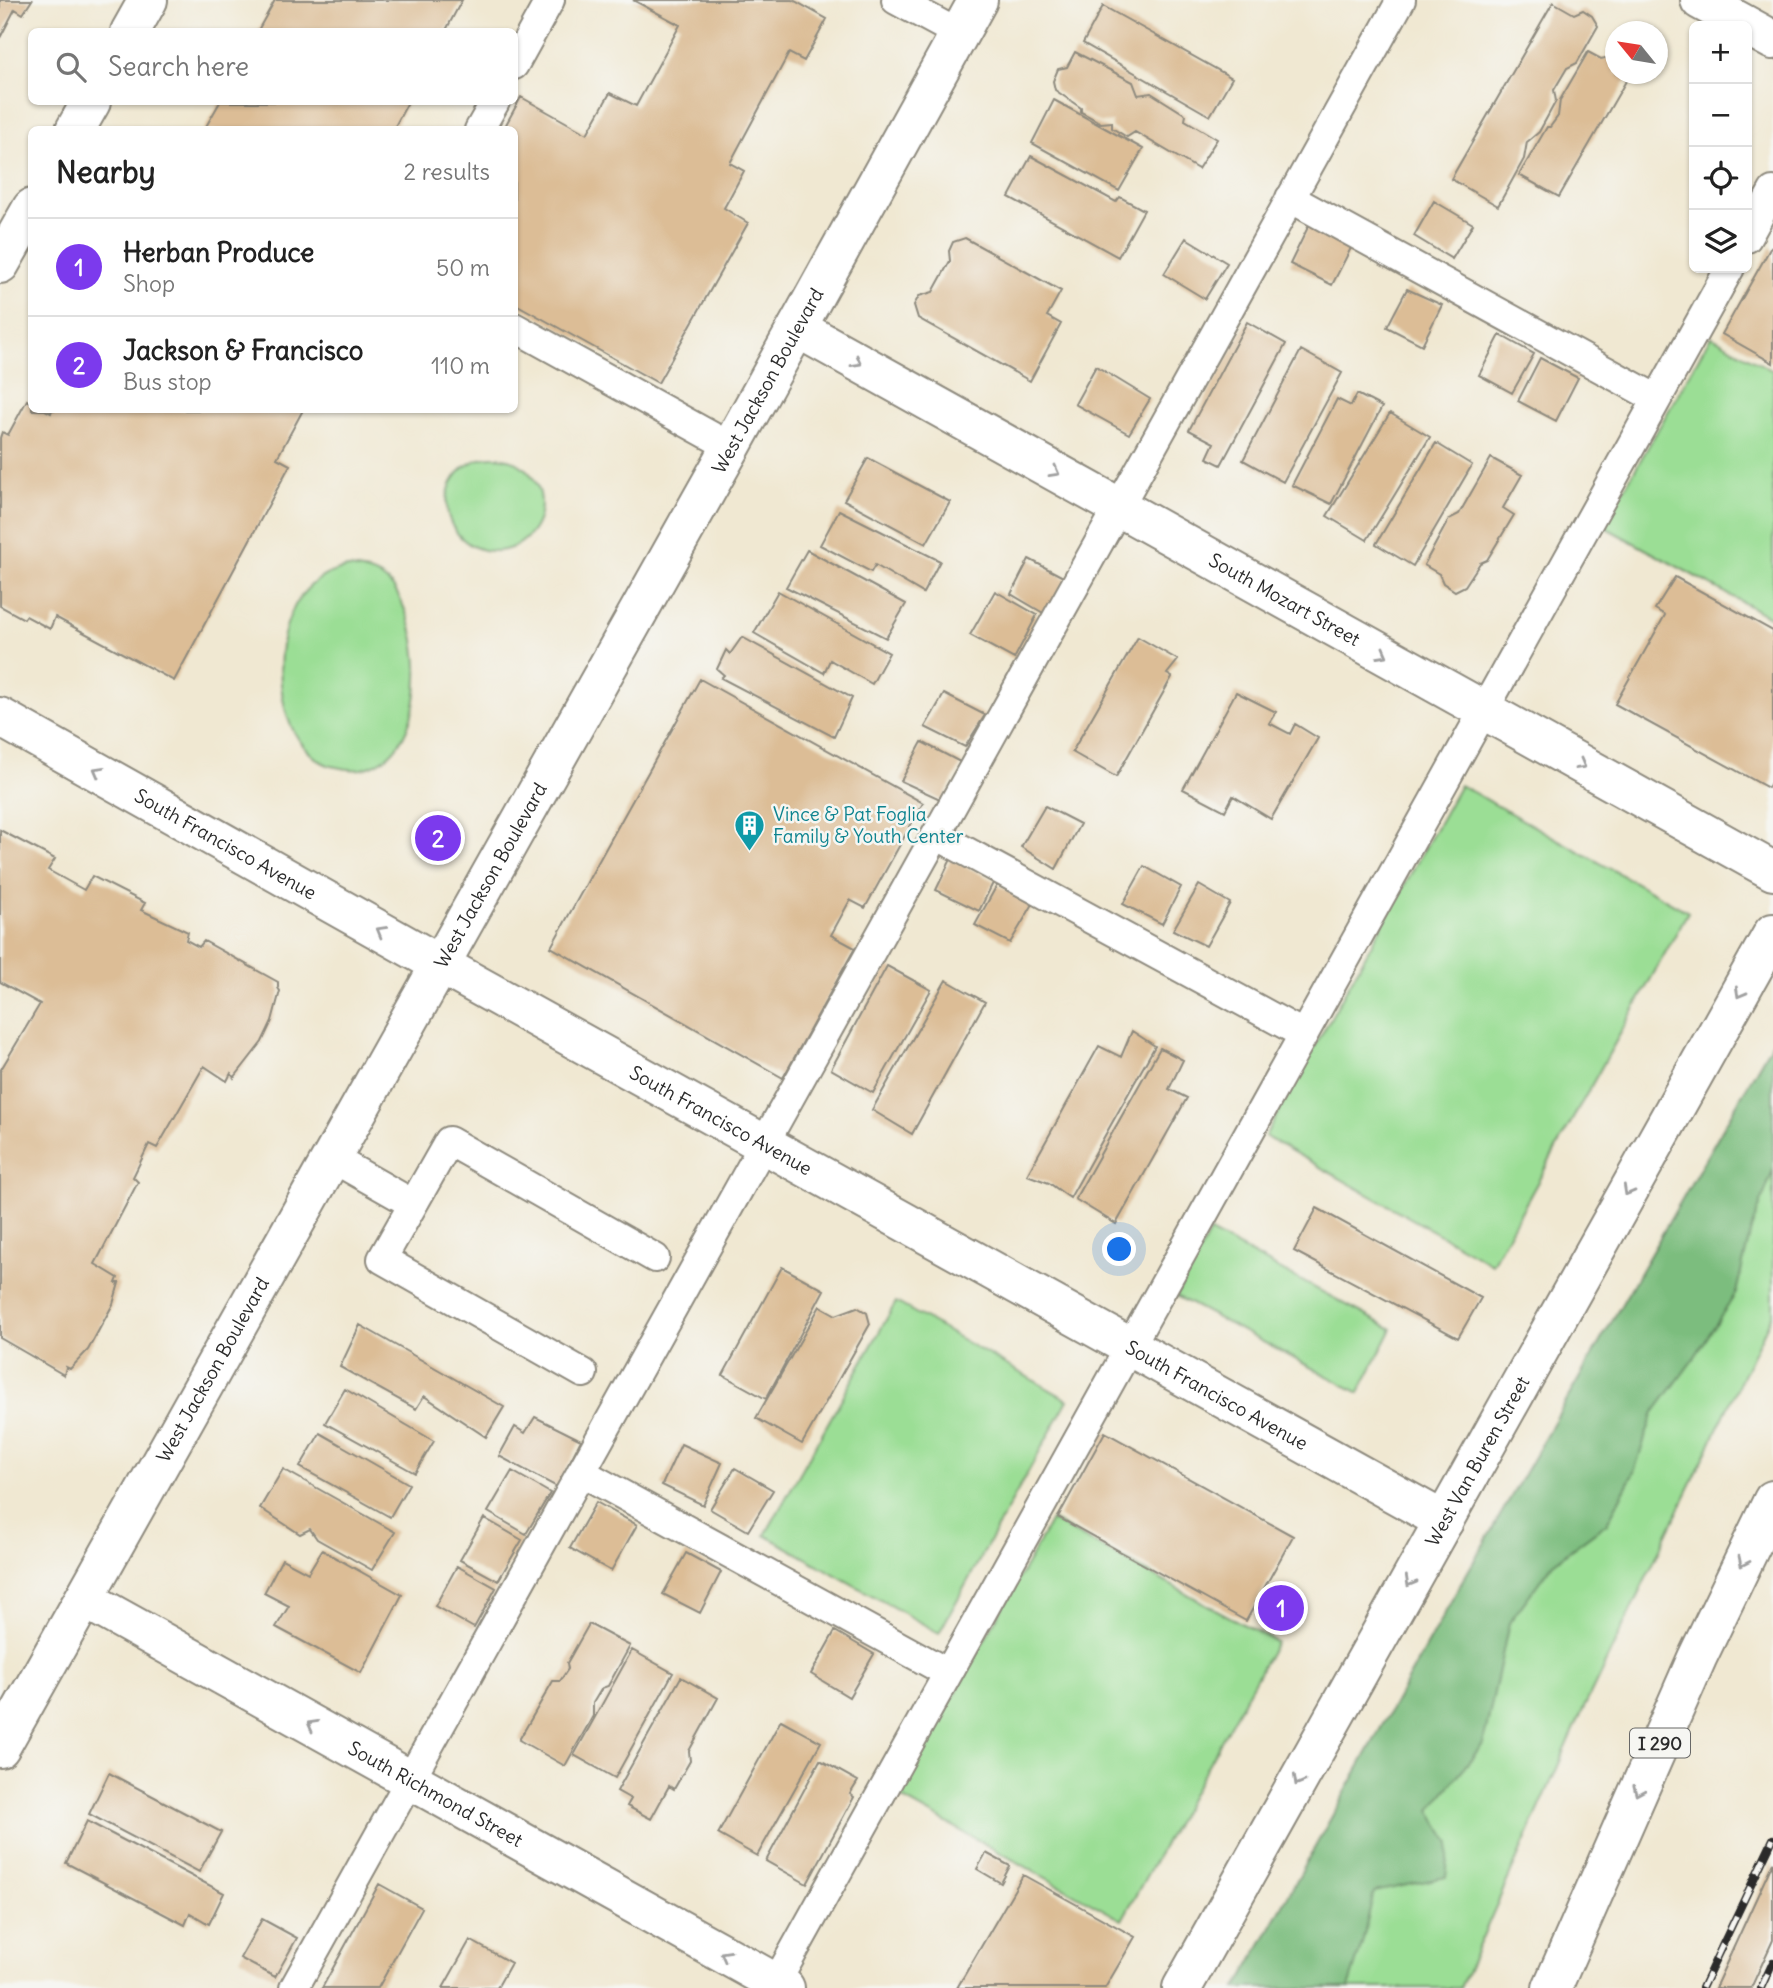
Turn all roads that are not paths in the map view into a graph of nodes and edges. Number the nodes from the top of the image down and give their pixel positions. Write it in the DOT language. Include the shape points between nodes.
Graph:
graph roads {
  1 [pos="148,0"];
  2 [pos="550,0"];
  3 [pos="896,0"];
  4 [pos="978,0"];
  5 [pos="1401,0"];
  6 [pos="1700,0"];
  7 [pos="132,28"];
  8 [pos="959,34"];
  9 [pos="1773,40"];
  10 [pos="518,58"];
  11 [pos="89,105"];
  12 [pos="493,105"];
  13 [pos="77,126"];
  14 [pos="481,126"];
  15 [pos="1773,191"];
  16 [pos="1290,198"];
  17 [pos="28,215"];
  18 [pos="1752,229"];
  19 [pos="0,264"];
  20 [pos="1727,273"];
  21 [pos="797,328"];
  22 [pos="518,329"];
  23 [pos="1657,399"];
  24 [pos="731,447"];
  25 [pos="1118,507"];
  26 [pos="1484,710"];
  27 [pos="0,717"];
  28 [pos="936,835"];
  29 [pos="1773,871"];
  30 [pos="1773,933"];
  31 [pos="441,965"];
  32 [pos="1303,1034"];
  33 [pos="764,1143"];
  34 [pos="332,1158"];
  35 [pos="413,1204"];
  36 [pos="655,1258"];
  37 [pos="1130,1346"];
  38 [pos="583,1373"];
  39 [pos="581,1472"];
  40 [pos="1773,1500"];
  41 [pos="1444,1521"];
  42 [pos="85,1599"];
  43 [pos="948,1673"];
  44 [pos="0,1748"];
  45 [pos="410,1779"];
  46 [pos="778,1986"];
  47 [pos="294,1988"];
  48 [pos="1182,1988"];
  49 [pos="1552,1988"];
  1 -- 7 [label="main road"];
  2 -- 10 [label="lane"];
  3 -- 8 [label="lane"];
  4 -- 8 [label="main road, West Jackson Boulevard"];
  5 -- 16 [label="lane"];
  6 -- 9 [label="main road"];
  8 -- 21 [label="main road, West Jackson Boulevard"];
  11 -- 13 [label="main road"];
  12 -- 14 [label="lane"];
  15 -- 18 [label="lane"];
  16 -- 23 [label="lane"];
  16 -- 25 [label="lane"];
  17 -- 19 [label="main road"];
  20 -- 23 [label="lane"];
  21 -- 24 [label="main road, West Jackson Boulevard"];
  21 -- 25 [label="main road, South Mozart Street, one-way"];
  22 -- 24 [label="lane"];
  23 -- 26 [label="lane"];
  24 -- 31 [label="main road, West Jackson Boulevard"];
  25 -- 26 [label="main road, South Mozart Street, one-way"];
  25 -- 28 [label="lane"];
  26 -- 29 [label="main road, South Mozart Street, one-way"];
  26 -- 32 [label="lane"];
  31 -- 27 [label="main road, South Francisco Avenue, one-way"];
  28 -- 32 [label="lane"];
  28 -- 33 [label="lane"];
  30 -- 41 [label="main road, West Van Buren Street, one-way"];
  31 -- 33 [label="main road, South Francisco Avenue"];
  31 -- 34 [label="main road, West Jackson Boulevard"];
  32 -- 37 [label="lane"];
  33 -- 37 [label="main road, South Francisco Avenue"];
  33 -- 39 [label="lane"];
  34 -- 35 [label="lane"];
  34 -- 42 [label="main road, West Jackson Boulevard"];
  35 -- 36 [label="lane" via="449,1141"];
  35 -- 38 [label="lane" via="382,1259"];
  37 -- 41 [label="main road, South Francisco Avenue"];
  37 -- 43 [label="lane"];
  39 -- 43 [label="lane"];
  39 -- 45 [label="lane"];
  40 -- 49 [label="main road, I 290, one-way" via="1696,1658"];
  41 -- 48 [label="main road, West Van Buren Street, one-way"];
  42 -- 44 [label="main road, West Jackson Boulevard"];
  45 -- 42 [label="main road, South Richmond Street, one-way"];
  43 -- 46 [label="lane"];
  46 -- 45 [label="main road, South Richmond Street, one-way"];
  45 -- 47 [label="lane"];
}
